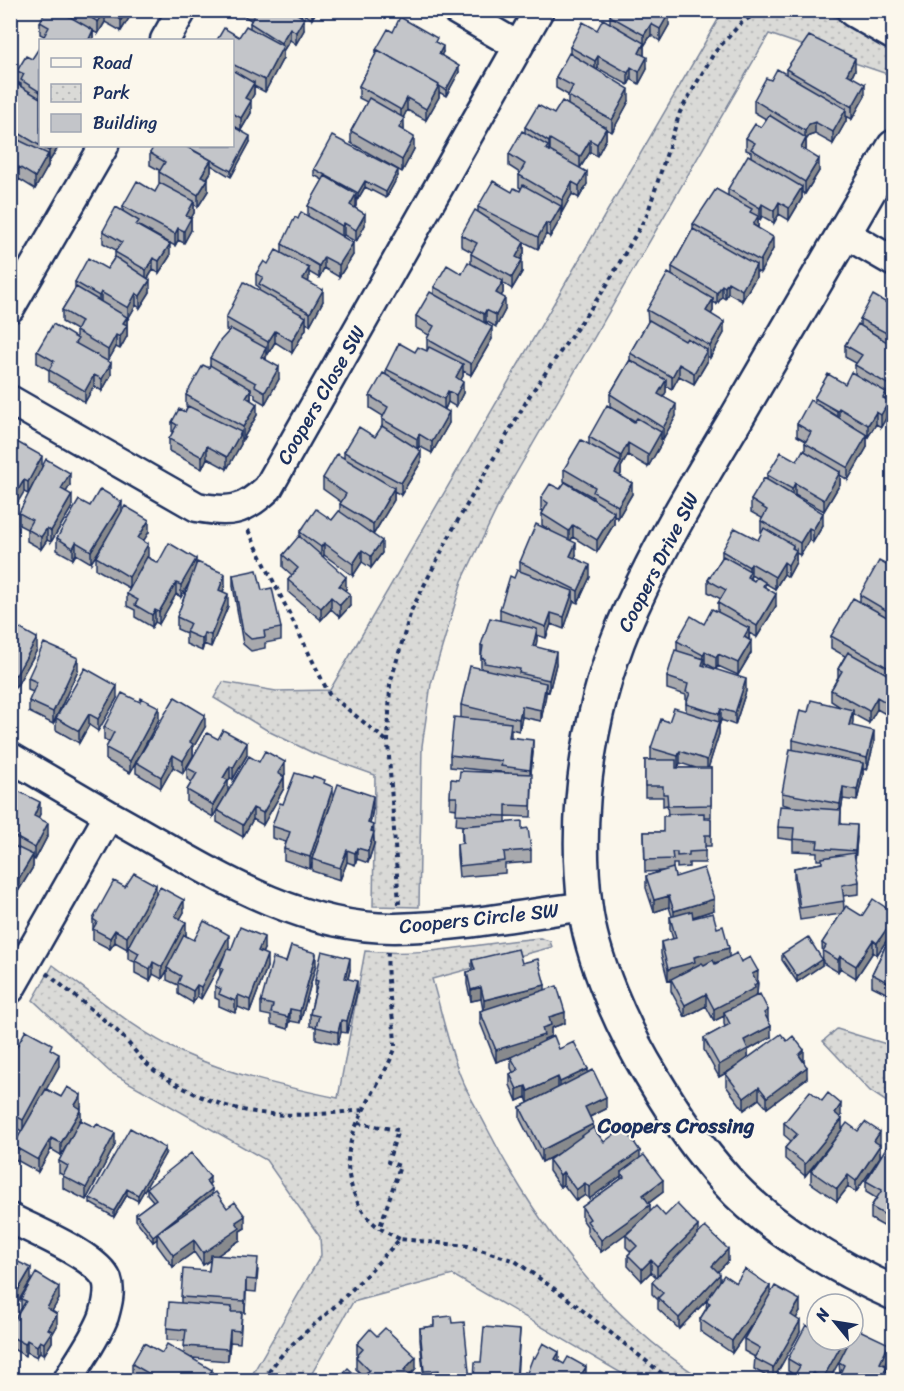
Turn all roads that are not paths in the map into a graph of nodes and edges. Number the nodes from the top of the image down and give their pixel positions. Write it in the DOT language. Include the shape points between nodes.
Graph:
graph roads {
  1 [pos="182,10"];
  2 [pos="456,10"];
  3 [pos="539,10"];
  4 [pos="854,10"];
  5 [pos="894,33"];
  6 [pos="166,39"];
  7 [pos="518,46"];
  8 [pos="103,147"];
  9 [pos="894,147"];
  10 [pos="844,233"];
  11 [pos="894,262"];
  12 [pos="10,308"];
  13 [pos="10,400"];
  14 [pos="10,758"];
  15 [pos="109,815"];
  16 [pos="585,906"];
  17 [pos="10,989"];
  18 [pos="10,1218"];
  19 [pos="894,1293"];
  20 [pos="68,1380"];
  1 -- 6 [label="street"];
  2 -- 7 [label="street"];
  3 -- 7 [label="street, Coopers Close SW"];
  4 -- 5 [label="street"];
  7 -- 13 [label="street, Coopers Close SW" via="268,488 254,501 240,509 196,507"];
  8 -- 12 [label="street"];
  9 -- 10 [label="street, Coopers Drive SW"];
  10 -- 11 [label="street"];
  10 -- 16 [label="street, Coopers Drive SW" via="676,521 631,608 604,681 588,748 582,818"];
  14 -- 15 [label="street, Coopers Circle SW"];
  15 -- 16 [label="street, Coopers Circle SW" via="261,897 342,921 393,928 475,922"];
  15 -- 17 [label="street"];
  16 -- 19 [label="street, Coopers Drive SW" via="613,999 641,1059 677,1118 727,1182 788,1233 856,1276"];
  18 -- 20 [label="street" via="83,1257 98,1267 107,1280 103,1318"];
}
